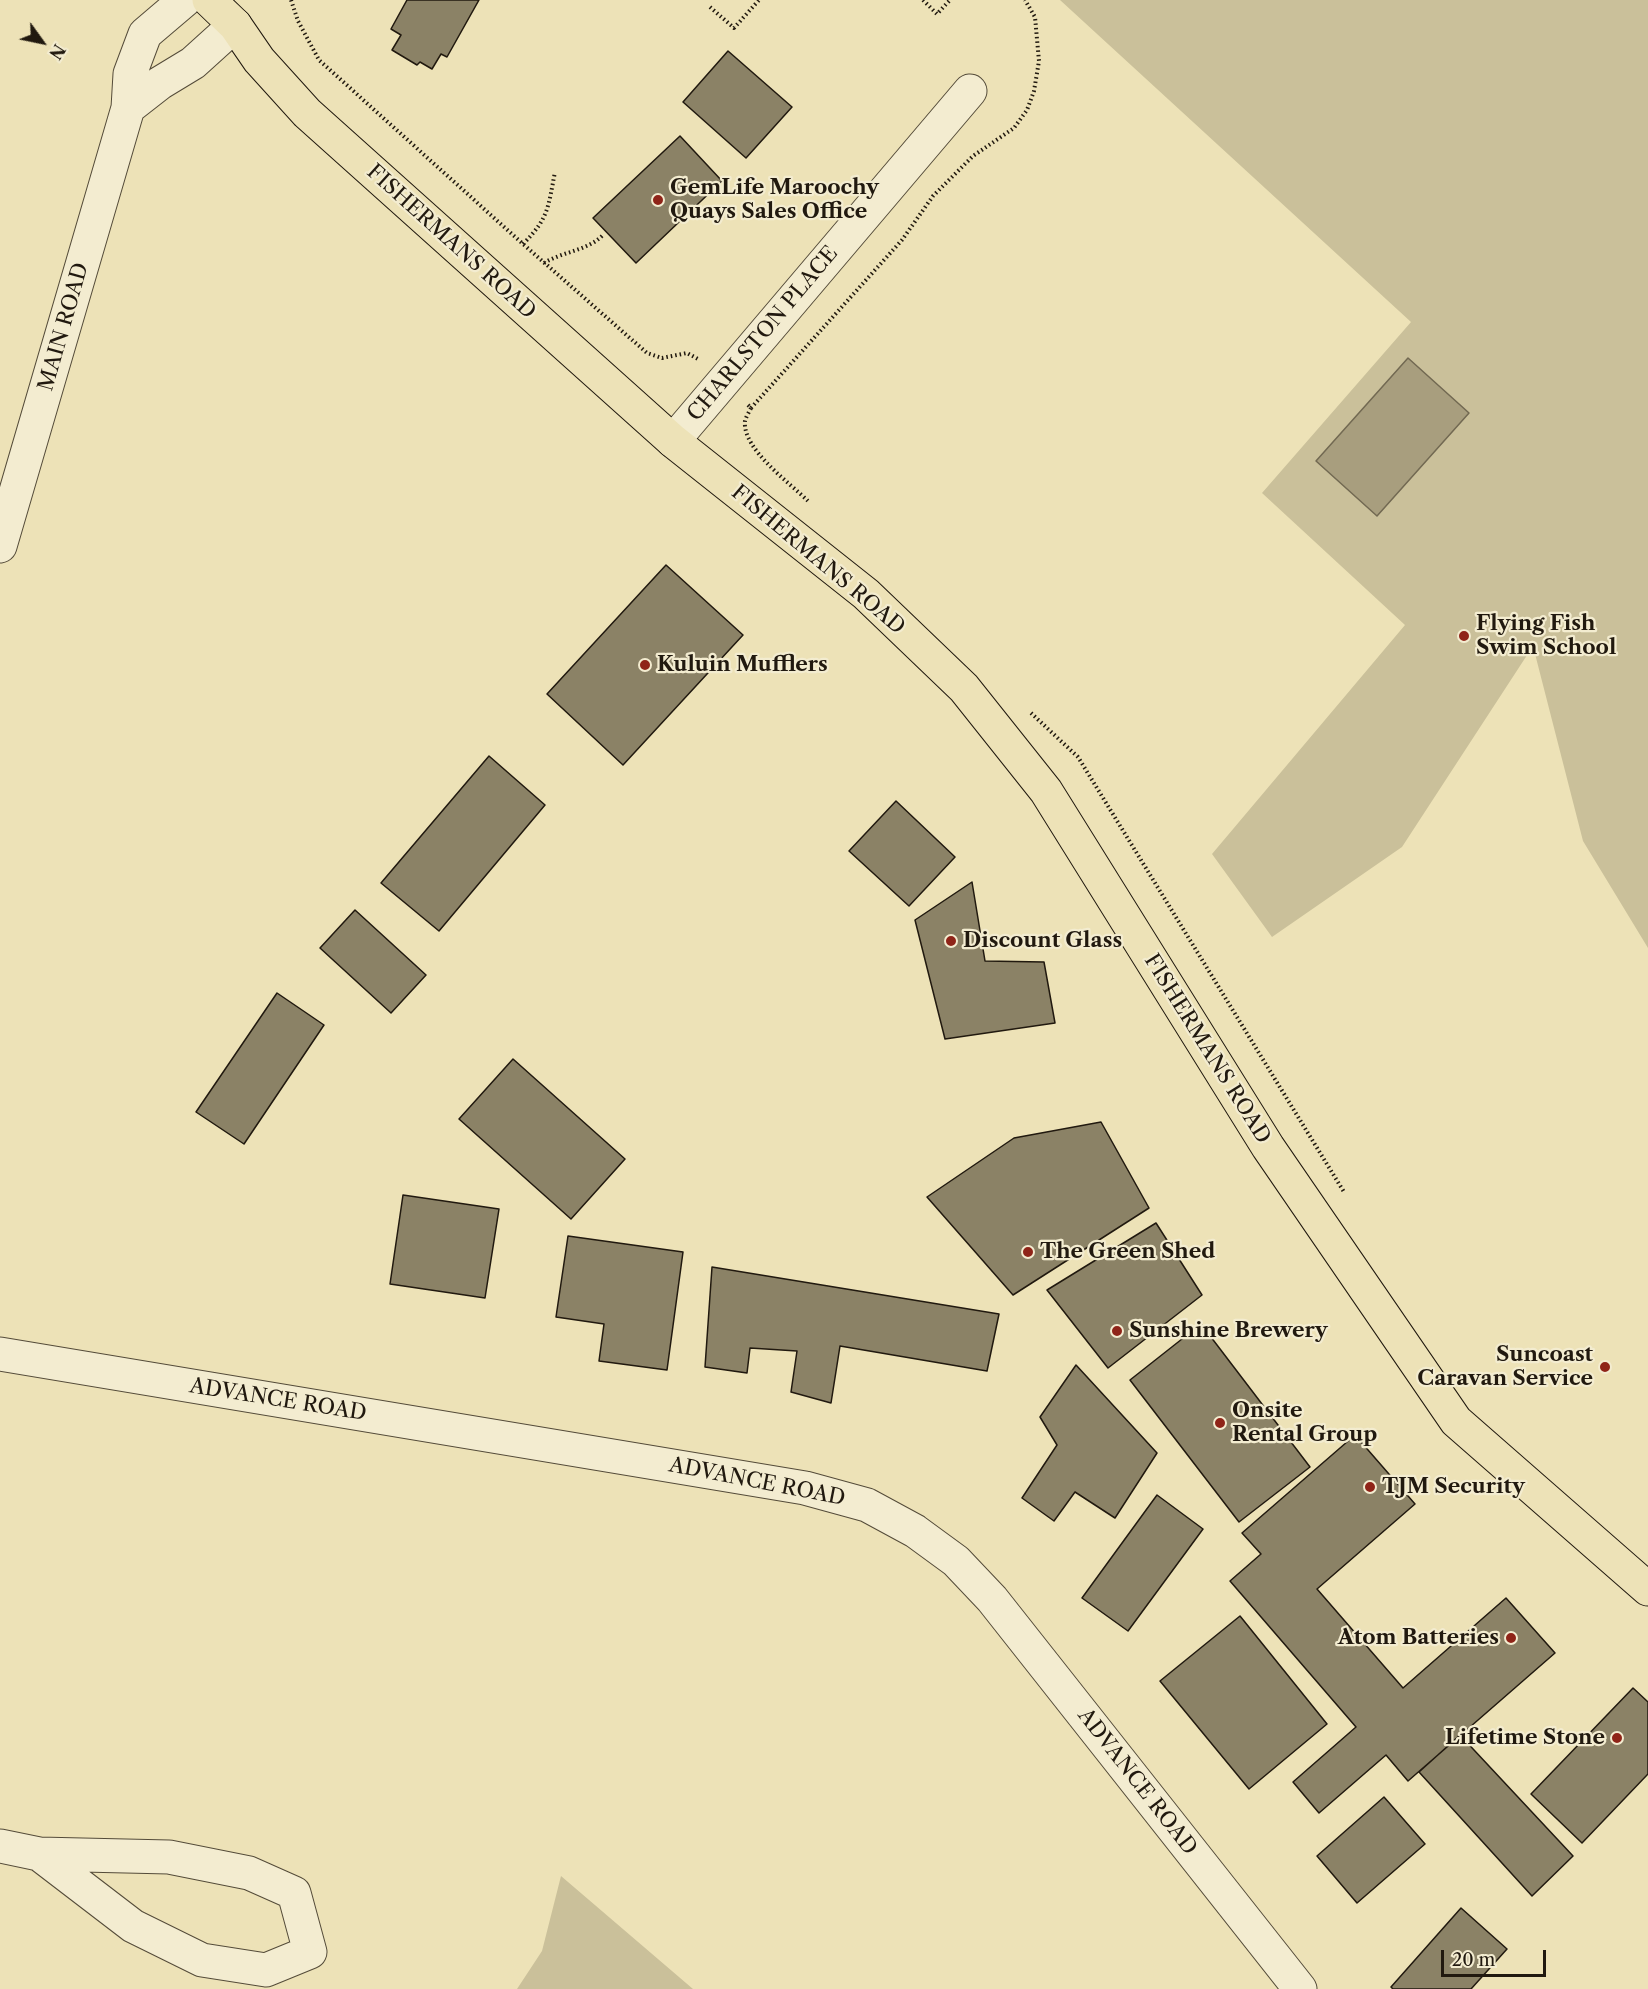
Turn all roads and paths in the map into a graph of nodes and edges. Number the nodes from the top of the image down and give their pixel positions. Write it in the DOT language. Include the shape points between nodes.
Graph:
graph roads {
  1 [pos="185,0"];
  2 [pos="209,0"];
  3 [pos="759,0"];
  4 [pos="923,0"];
  5 [pos="950,0"];
  6 [pos="1025,0"];
  7 [pos="710,7"];
  8 [pos="237,12"];
  9 [pos="970,91"];
  10 [pos="128,108"];
  11 [pos="555,172"];
  12 [pos="603,236"];
  13 [pos="523,244"];
  14 [pos="544,263"];
  15 [pos="752,408"];
  16 [pos="673,441"];
  17 [pos="0,546"];
  18 [pos="0,1354"];
  19 [pos="1648,1589"];
  20 [pos="0,1846"];
  21 [pos="39,1854"];
  22 [pos="1300,1989"];
  1 -- 10 [label="street, MAIN ROAD" via="146,34 130,74"];
  2 -- 8 [label="main road"];
  3 -- 7 [label="path" via="734,28"];
  4 -- 5 [label="path" via="937,14"];
  6 -- 15 [label="path" via="1035,17 1039,61 1027,110 1014,128 973,156 933,196 902,240"];
  8 -- 10 [label="street" via="193,63"];
  8 -- 16 [label="main road, FISHERMANS ROAD" via="259,60 307,113"];
  9 -- 16 [label="street, CHARLSTON PLACE"];
  10 -- 17 [label="street, MAIN ROAD"];
  11 -- 13 [label="path" via="546,217"];
  12 -- 14 [label="path" via="595,243"];
  16 -- 19 [label="main road, FISHERMANS ROAD" via="866,594 964,688 1046,791 1268,1147 1456,1421"];
  18 -- 22 [label="street, ADVANCE ROAD" via="805,1488 867,1505 915,1531 956,1561 992,1599"];
  20 -- 21 [label="street"];
  21 -- 21 [label="street" via="169,1857 249,1874 294,1893 310,1952 266,1970 202,1960 133,1926"];
}
